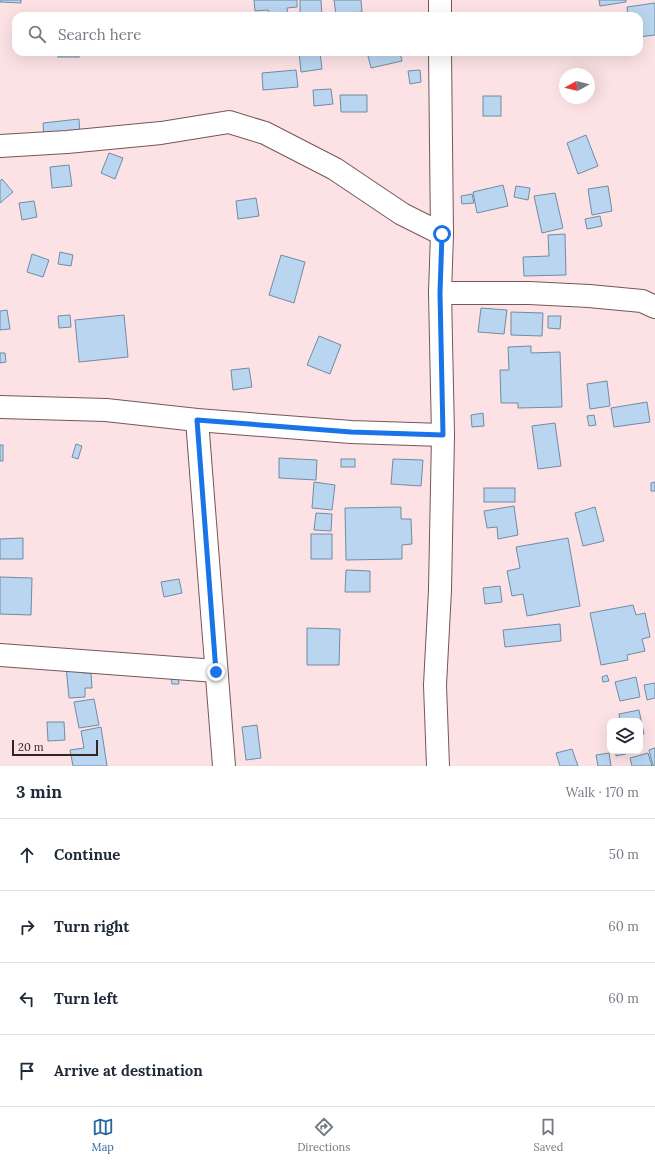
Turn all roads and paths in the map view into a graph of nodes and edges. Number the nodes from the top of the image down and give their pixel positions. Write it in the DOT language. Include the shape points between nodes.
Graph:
graph roads {
  1 [pos="440,0"];
  2 [pos="440,12"];
  3 [pos="440,56"];
  4 [pos="0,146"];
  5 [pos="442,234"];
  6 [pos="440,293"];
  7 [pos="655,307"];
  8 [pos="0,407"];
  9 [pos="197,420"];
  10 [pos="443,435"];
  11 [pos="0,655"];
  12 [pos="216,672"];
  13 [pos="224,766"];
  14 [pos="438,766"];
  1 -- 2 [label="street"];
  3 -- 5 [label="street"];
  4 -- 5 [label="street" via="145,135 229,122 265,133 335,169 402,214"];
  5 -- 6 [label="street"];
  6 -- 7 [label="street" via="589,296 642,301"];
  6 -- 10 [label="street"];
  8 -- 9 [label="street" via="106,410"];
  9 -- 10 [label="street" via="351,432"];
  9 -- 12 [label="street"];
  10 -- 14 [label="street" via="435,685"];
  11 -- 12 [label="street"];
  12 -- 13 [label="street"];
}
